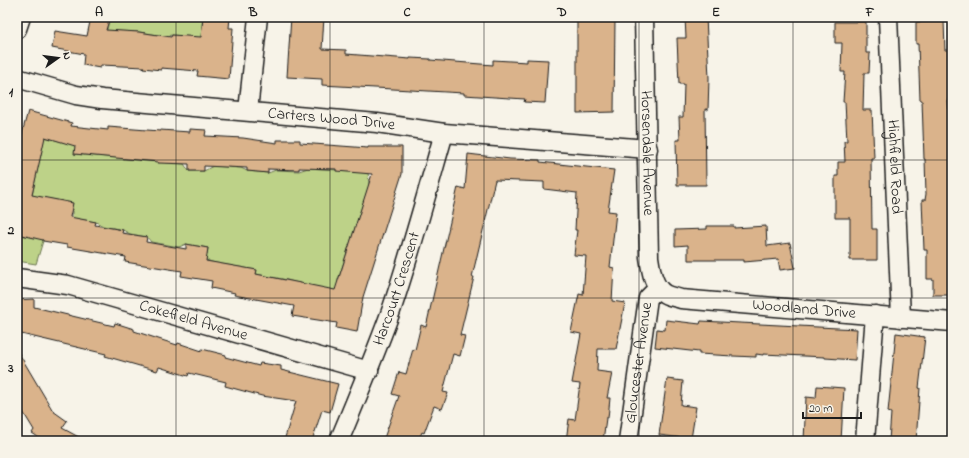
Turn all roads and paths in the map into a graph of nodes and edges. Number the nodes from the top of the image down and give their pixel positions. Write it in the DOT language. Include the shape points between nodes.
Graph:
graph roads {
  1 [pos="21,17"];
  2 [pos="258,17"];
  3 [pos="644,17"];
  4 [pos="888,17"];
  5 [pos="17,29"];
  6 [pos="17,78"];
  7 [pos="248,111"];
  8 [pos="444,133"];
  9 [pos="648,149"];
  10 [pos="17,278"];
  11 [pos="658,288"];
  12 [pos="875,315"];
  13 [pos="901,318"];
  14 [pos="952,322"];
  15 [pos="369,371"];
  16 [pos="339,441"];
  17 [pos="628,441"];
  18 [pos="865,441"];
  1 -- 5 [label="street"];
  2 -- 7 [label="street"];
  3 -- 9 [label="street, Horsendale Avenue"];
  4 -- 13 [label="street, Highfield Road"];
  6 -- 7 [label="street, Carters Wood Drive" via="102,99"];
  7 -- 8 [label="street, Carters Wood Drive" via="377,123"];
  8 -- 9 [label="street, Carters Wood Drive"];
  8 -- 15 [label="street, Harcourt Crescent" via="420,218"];
  9 -- 11 [label="street, Horsendale Avenue" via="649,257"];
  10 -- 15 [label="street, Cokefield Avenue" via="68,285"];
  11 -- 12 [label="street, Woodland Drive" via="681,299"];
  11 -- 17 [label="street, Gloucester Avenue" via="648,298"];
  12 -- 13 [label="street, Woodland Drive"];
  12 -- 18 [label="street"];
  13 -- 14 [label="street, Woodland Drive"];
  15 -- 16 [label="street, Harcourt Crescent"];
}
